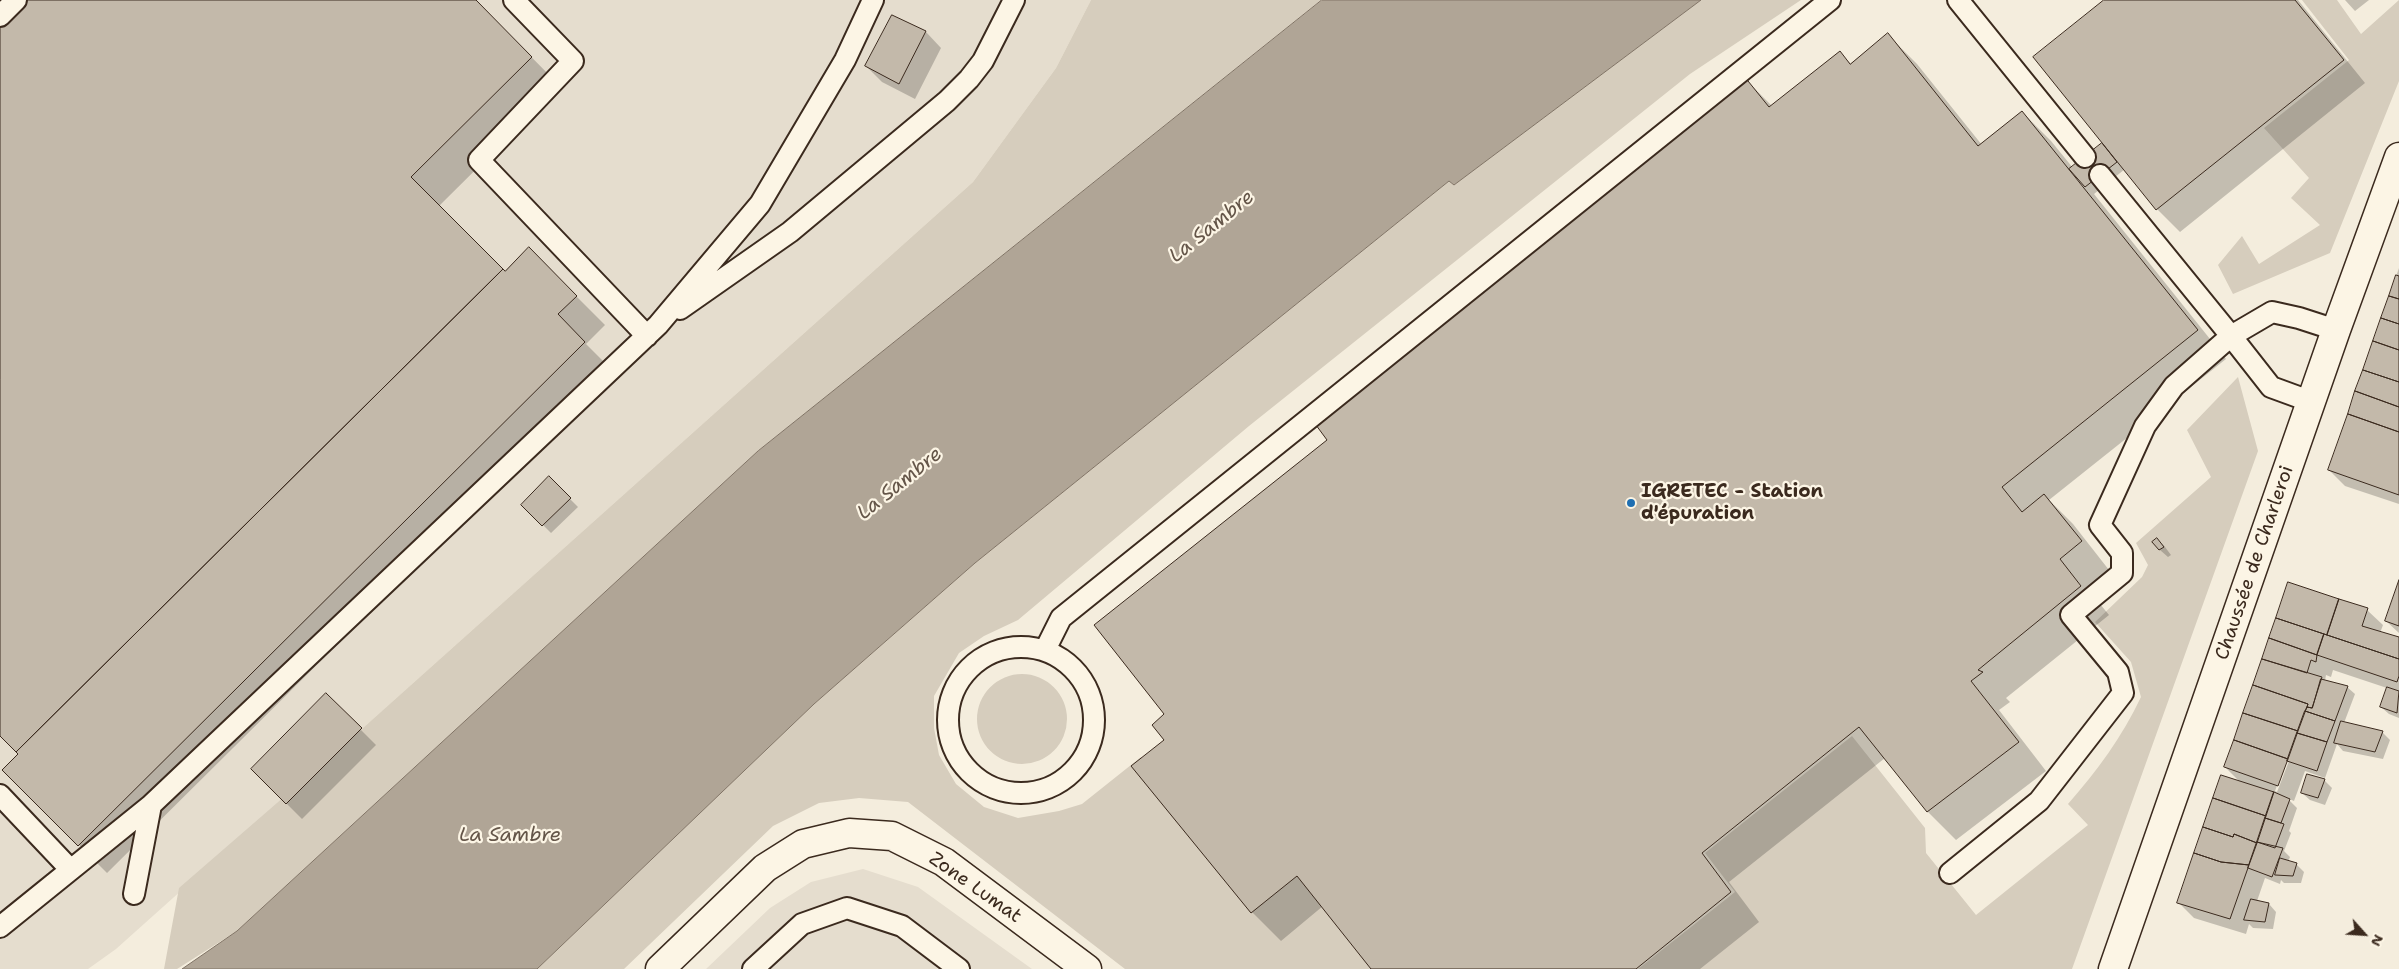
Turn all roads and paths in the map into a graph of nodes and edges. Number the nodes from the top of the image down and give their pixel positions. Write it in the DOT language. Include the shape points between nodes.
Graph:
graph roads {
  1 [pos="16,0"];
  2 [pos="514,0"];
  3 [pos="873,0"];
  4 [pos="1014,0"];
  5 [pos="1830,0"];
  6 [pos="1961,1"];
  7 [pos="0,16"];
  8 [pos="2085,157"];
  9 [pos="2399,157"];
  10 [pos="2100,175"];
  11 [pos="652,330"];
  12 [pos="2336,330"];
  13 [pos="2231,336"];
  14 [pos="2312,402"];
  15 [pos="1045,650"];
  16 [pos="0,795"];
  17 [pos="151,805"];
  18 [pos="70,869"];
  19 [pos="1950,873"];
  20 [pos="134,894"];
  21 [pos="0,926"];
  22 [pos="660,969"];
  23 [pos="753,969"];
  24 [pos="959,969"];
  25 [pos="1087,969"];
  26 [pos="2113,969"];
  1 -- 7 [label="lane"];
  2 -- 11 [label="lane" via="573,61 479,160"];
  3 -- 11 [label="lane" via="845,60 760,204"];
  4 -- 11 [label="lane" via="983,61 947,101 790,232"];
  5 -- 15 [label="lane" via="1061,618"];
  6 -- 8 [label="lane"];
  9 -- 12 [label="main road, Chaussée de Charleroi"];
  10 -- 13 [label="lane"];
  11 -- 17 [label="lane"];
  12 -- 13 [label="lane" via="2272,312"];
  12 -- 14 [label="main road, Chaussée de Charleroi"];
  13 -- 14 [label="lane" via="2271,387"];
  13 -- 19 [label="lane" via="2174,386 2145,426 2100,525 2122,553 2122,573 2071,615 2118,672 2123,693 2039,801"];
  14 -- 26 [label="main road, Chaussée de Charleroi"];
  15 -- 15 [label="lane" via="1066,662 1082,679 1092,701 1094,724 1089,748 1077,768 1059,783 1035,792 1011,793 988,786 968,771 954,751 947,727 949,702 959,680 976,662 997,650 1022,646"];
  16 -- 18 [label="lane"];
  17 -- 18 [label="lane"];
  17 -- 20 [label="lane"];
  18 -- 21 [label="lane"];
  22 -- 25 [label="main road, Zone Lumat" via="765,868 803,844 849,833 892,836 944,862"];
  23 -- 24 [label="lane" via="802,924 847,908 902,926"];
}
